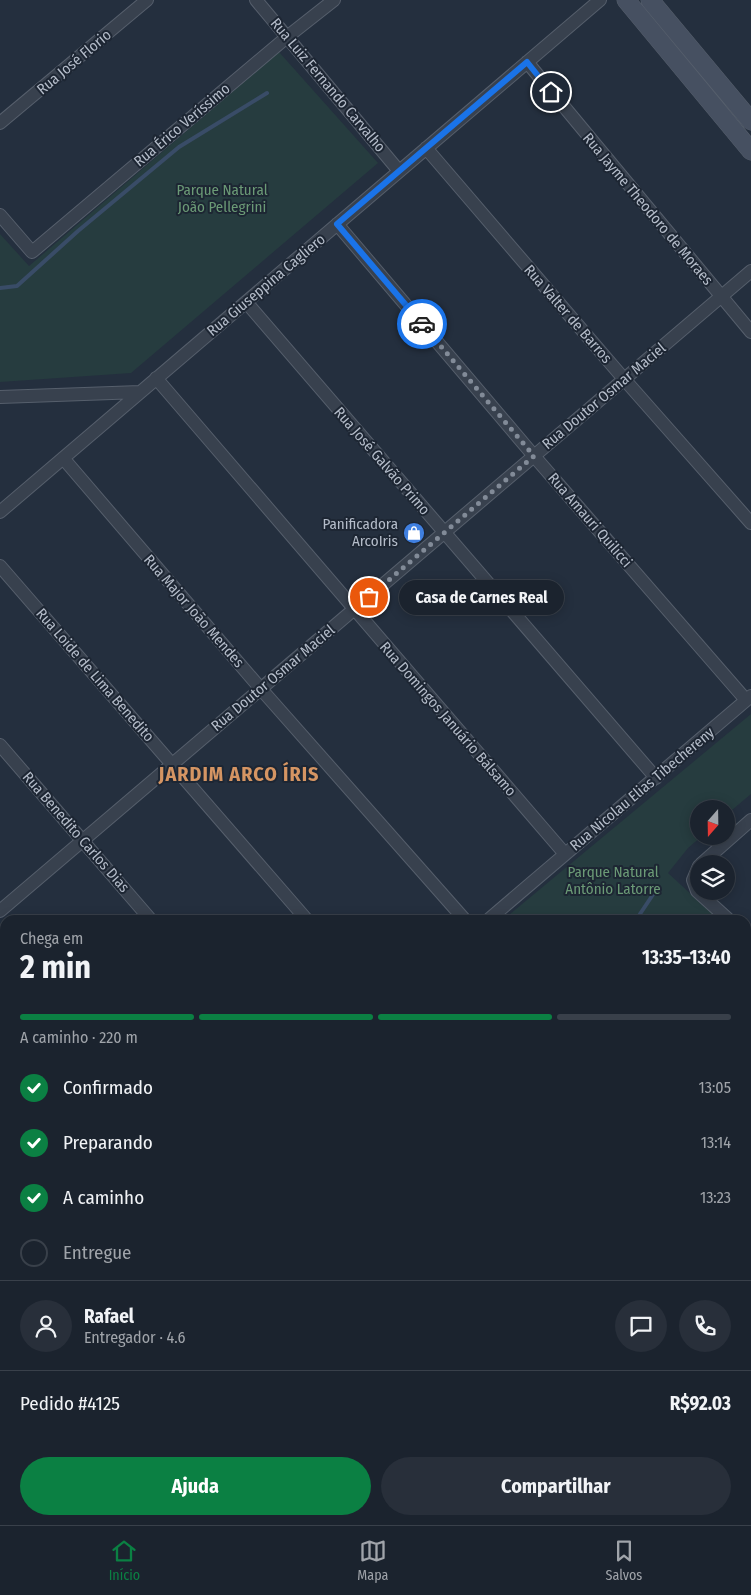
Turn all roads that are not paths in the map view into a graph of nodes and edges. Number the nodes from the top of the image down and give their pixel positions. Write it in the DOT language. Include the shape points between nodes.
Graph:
graph roads {
  1 [pos="148,0"];
  2 [pos="256,0"];
  3 [pos="334,0"];
  4 [pos="600,0"];
  5 [pos="626,0"];
  6 [pos="650,0"];
  7 [pos="287,37"];
  8 [pos="527,62"];
  9 [pos="751,121"];
  10 [pos="0,124"];
  11 [pos="426,148"];
  12 [pos="751,151"];
  13 [pos="399,171"];
  14 [pos="0,215"];
  15 [pos="337,224"];
  16 [pos="751,271"];
  17 [pos="721,296"];
  18 [pos="246,302"];
  19 [pos="751,332"];
  20 [pos="156,378"];
  21 [pos="624,379"];
  22 [pos="140,392"];
  23 [pos="0,397"];
  24 [pos="534,456"];
  25 [pos="63,458"];
  26 [pos="0,512"];
  27 [pos="751,523"];
  28 [pos="443,533"];
  29 [pos="0,566"];
  30 [pos="354,610"];
  31 [pos="261,689"];
  32 [pos="749,698"];
  33 [pos="0,745"];
  34 [pos="172,764"];
  35 [pos="656,778"];
  36 [pos="751,820"];
  37 [pos="83,840"];
  38 [pos="565,854"];
  39 [pos="711,855"];
  40 [pos="707,900"];
  41 [pos="0,911"];
  42 [pos="147,915"];
  43 [pos="303,915"];
  44 [pos="461,915"];
  45 [pos="494,915"];
  46 [pos="723,915"];
  1 -- 10 [label="street, Rua José Florio"];
  2 -- 7 [label="street, Rua Luiz Fernando Carvalho"];
  3 -- 7 [label="street, Rua Érico Veríssimo"];
  4 -- 8 [label="street, Rua Giuseppina Cagliero"];
  5 -- 12 [label="street"];
  6 -- 9 [label="street"];
  7 -- 13 [label="street, Rua Luiz Fernando Carvalho"];
  7 -- 14 [label="street, Rua Érico Veríssimo" via="32,252"];
  8 -- 11 [label="street, Rua Giuseppina Cagliero"];
  8 -- 17 [label="street, Rua Jayme Theodoro de Moraes"];
  11 -- 13 [label="street, Rua Giuseppina Cagliero"];
  11 -- 21 [label="street, Rua Valter de Barros"];
  13 -- 15 [label="street, Rua Giuseppina Cagliero"];
  15 -- 18 [label="street, Rua Giuseppina Cagliero"];
  15 -- 24 [label="street, Rua Amauri Quilicci"];
  16 -- 17 [label="street, Rua Doutor Osmar Maciel"];
  17 -- 19 [label="street, Rua Jayme Theodoro de Moraes"];
  17 -- 21 [label="street, Rua Doutor Osmar Maciel"];
  18 -- 20 [label="street, Rua Giuseppina Cagliero"];
  18 -- 28 [label="street, Rua José Galvão Primo"];
  20 -- 22 [label="street, Rua Giuseppina Cagliero"];
  20 -- 30 [label="street, Rua Domingos Januário Bálsamo"];
  21 -- 24 [label="street, Rua Doutor Osmar Maciel"];
  21 -- 27 [label="street, Rua Valter de Barros"];
  22 -- 23 [label="street"];
  22 -- 25 [label="street, Rua Giuseppina Cagliero"];
  24 -- 28 [label="street, Rua Doutor Osmar Maciel"];
  24 -- 32 [label="street, Rua Amauri Quilicci"];
  25 -- 26 [label="street, Rua Giuseppina Cagliero"];
  25 -- 31 [label="street, Rua Major João Mendes"];
  28 -- 30 [label="street, Rua Doutor Osmar Maciel"];
  28 -- 35 [label="street, Rua José Galvão Primo"];
  29 -- 34 [label="street, Rua Loide de Lima Benedito"];
  30 -- 31 [label="street, Rua Doutor Osmar Maciel"];
  30 -- 38 [label="street, Rua Domingos Januário Bálsamo"];
  31 -- 34 [label="street, Rua Doutor Osmar Maciel"];
  31 -- 44 [label="street, Rua Major João Mendes"];
  32 -- 35 [label="street, Rua Nicolau Elias Tibechereny"];
  33 -- 37 [label="street, Rua Benedito Carlos Dias"];
  34 -- 37 [label="street, Rua Doutor Osmar Maciel"];
  34 -- 43 [label="street, Rua Loide de Lima Benedito"];
  35 -- 38 [label="street, Rua Nicolau Elias Tibechereny"];
  36 -- 39 [label="street"];
  37 -- 41 [label="street, Rua Doutor Osmar Maciel"];
  37 -- 42 [label="street, Rua Benedito Carlos Dias"];
  38 -- 45 [label="street, Rua Nicolau Elias Tibechereny"];
  40 -- 46 [label="street"];
}
